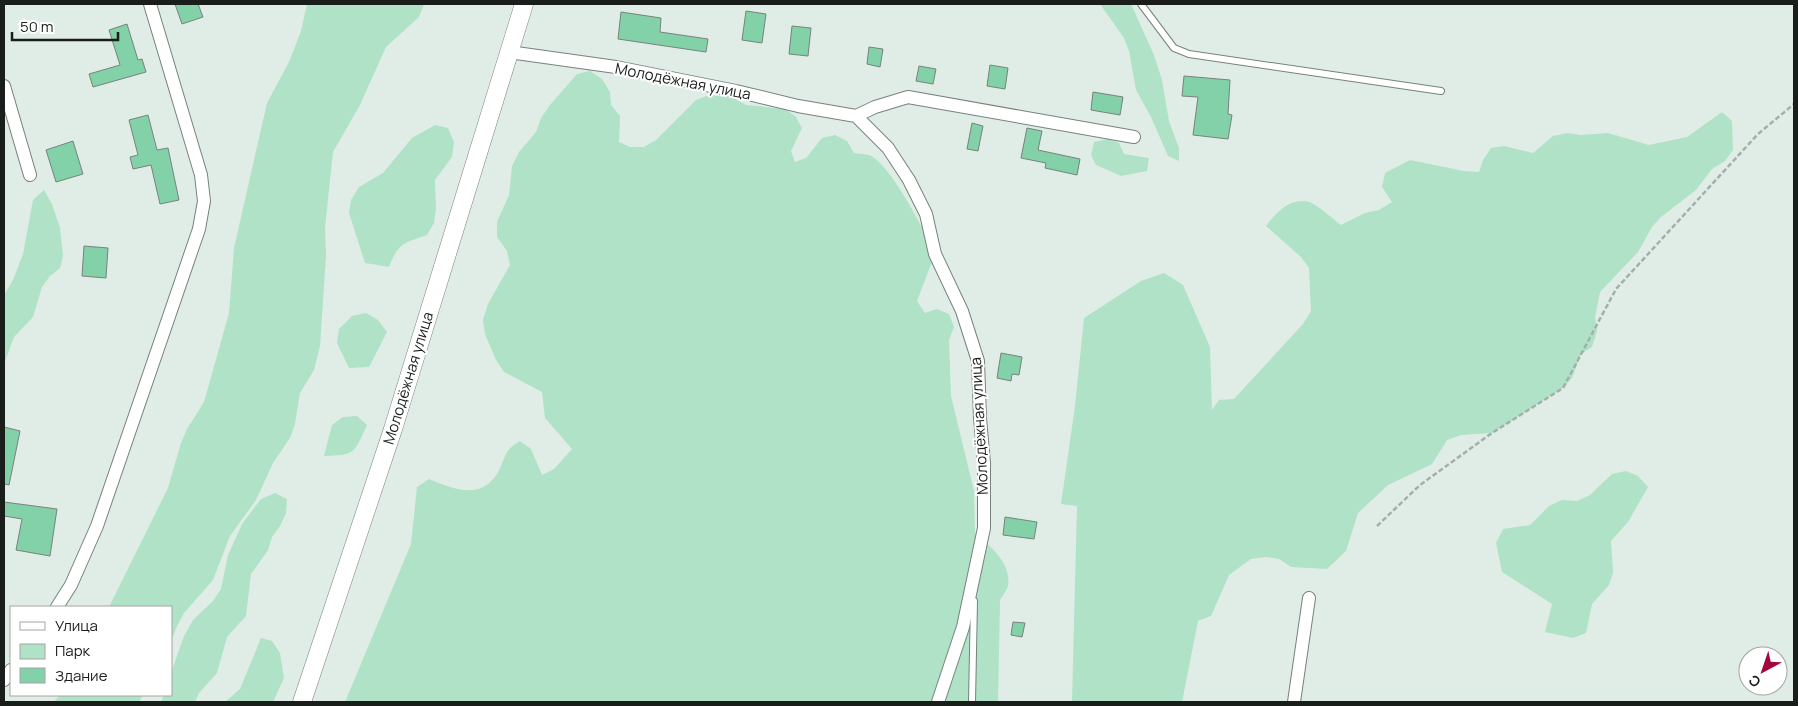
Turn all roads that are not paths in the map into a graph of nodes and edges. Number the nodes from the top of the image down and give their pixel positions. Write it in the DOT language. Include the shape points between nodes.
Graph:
graph roads {
  1 [pos="150,4"];
  2 [pos="524,4"];
  3 [pos="1141,4"];
  4 [pos="509,52"];
  5 [pos="4,86"];
  6 [pos="1441,91"];
  7 [pos="856,116"];
  8 [pos="1134,137"];
  9 [pos="30,174"];
  10 [pos="974,575"];
  11 [pos="1309,598"];
  12 [pos="57,606"];
  13 [pos="302,702"];
  14 [pos="938,702"];
  15 [pos="972,702"];
  16 [pos="1294,702"];
  1 -- 12 [label="street" via="201,175 204,201 199,229 97,526 71,585"];
  2 -- 4 [label="street, Молодёжная улица"];
  3 -- 6 [label="lane" via="1174,48 1188,54"];
  4 -- 7 [label="street, Молодёжная улица" via="616,67"];
  4 -- 13 [label="street, Молодёжная улица" via="393,429"];
  5 -- 9 [label="street"];
  7 -- 8 [label="street" via="908,97"];
  7 -- 10 [label="street, Молодёжная улица" via="888,148 926,214 935,254 962,311 978,361 984,528"];
  10 -- 14 [label="street, Молодёжная улица" via="963,627"];
  10 -- 15 [label="lane"];
  11 -- 16 [label="street"];
}
